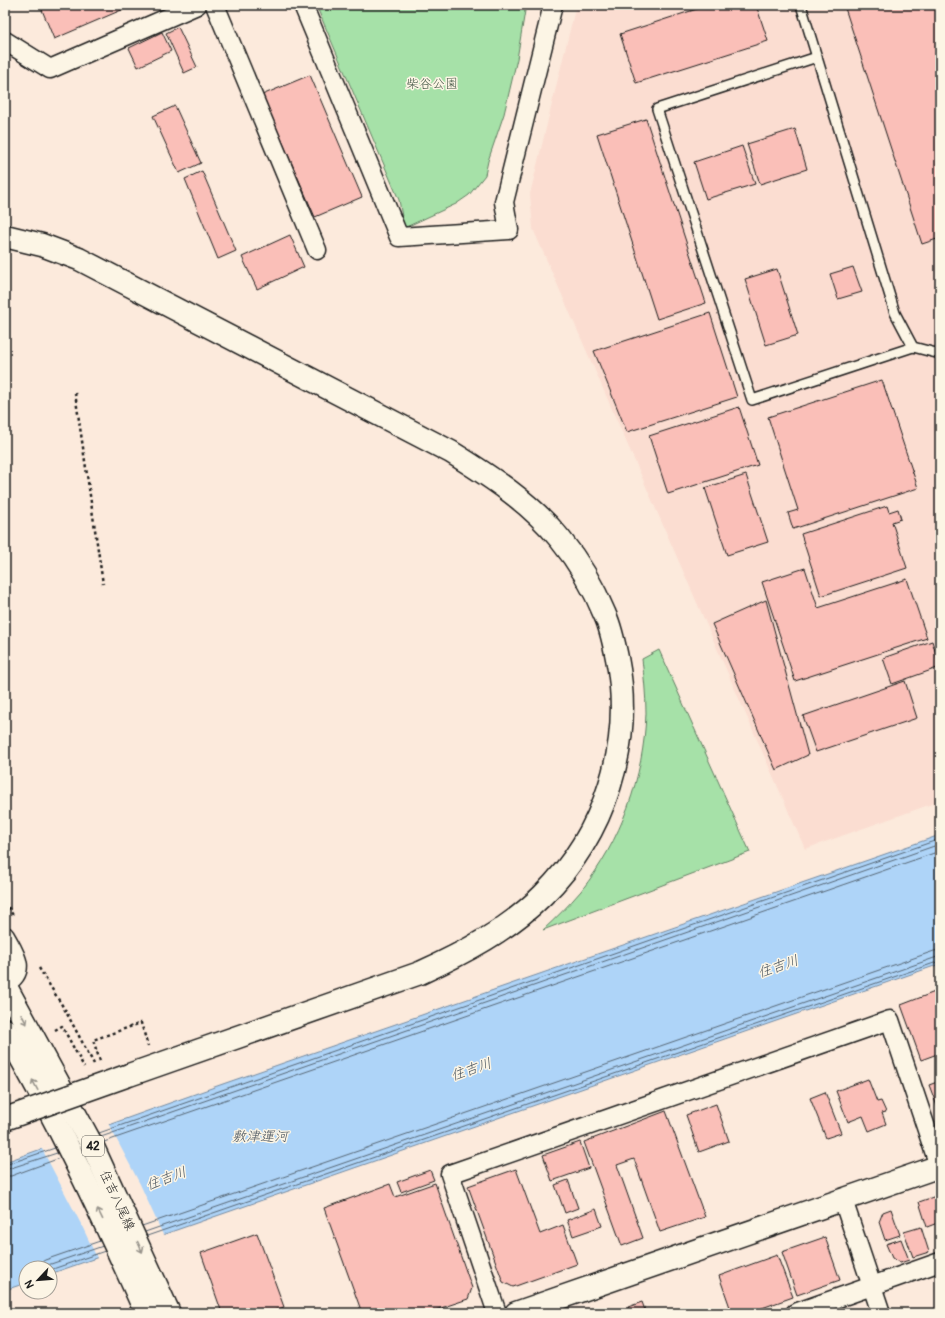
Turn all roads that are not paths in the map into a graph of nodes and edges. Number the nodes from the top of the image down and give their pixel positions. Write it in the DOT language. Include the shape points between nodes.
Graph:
graph roads {
  1 [pos="197,5"];
  2 [pos="215,5"];
  3 [pos="303,5"];
  4 [pos="552,5"];
  5 [pos="801,5"];
  6 [pos="5,41"];
  7 [pos="817,57"];
  8 [pos="5,236"];
  9 [pos="317,250"];
  10 [pos="913,347"];
  11 [pos="940,354"];
  12 [pos="5,936"];
  13 [pos="5,984"];
  14 [pos="5,1030"];
  15 [pos="5,1119"];
  16 [pos="940,1166"];
  17 [pos="842,1200"];
  18 [pos="940,1262"];
  19 [pos="872,1286"];
  20 [pos="146,1313"];
  21 [pos="169,1313"];
  22 [pos="497,1313"];
  23 [pos="516,1313"];
  24 [pos="795,1313"];
  25 [pos="881,1313"];
  1 -- 6 [label="street" via="50,69"];
  2 -- 9 [label="street"];
  3 -- 4 [label="street" via="399,237 509,230 504,202"];
  5 -- 7 [label="lane"];
  7 -- 10 [label="lane" via="895,313"];
  7 -- 10 [label="lane" via="657,109 752,400"];
  8 -- 15 [label="street, bridge" via="42,245 79,259 451,452 504,486 563,543 582,570 606,616 621,680 622,718 612,779 593,828 579,852 543,896 483,942 440,964 392,983"];
  10 -- 11 [label="lane"];
  12 -- 13 [label="street" via="19,966 16,976"];
  13 -- 21 [label="street, 住吉八尾線 / 42, one-way" via="92,1145"];
  20 -- 14 [label="street, 住吉八尾線 / 42, one-way" via="71,1154"];
  16 -- 17 [label="street"];
  16 -- 22 [label="street" via="890,1020 450,1174"];
  17 -- 19 [label="street"];
  17 -- 23 [label="street"];
  18 -- 19 [label="street"];
  19 -- 24 [label="street"];
  19 -- 25 [label="street"];
}
